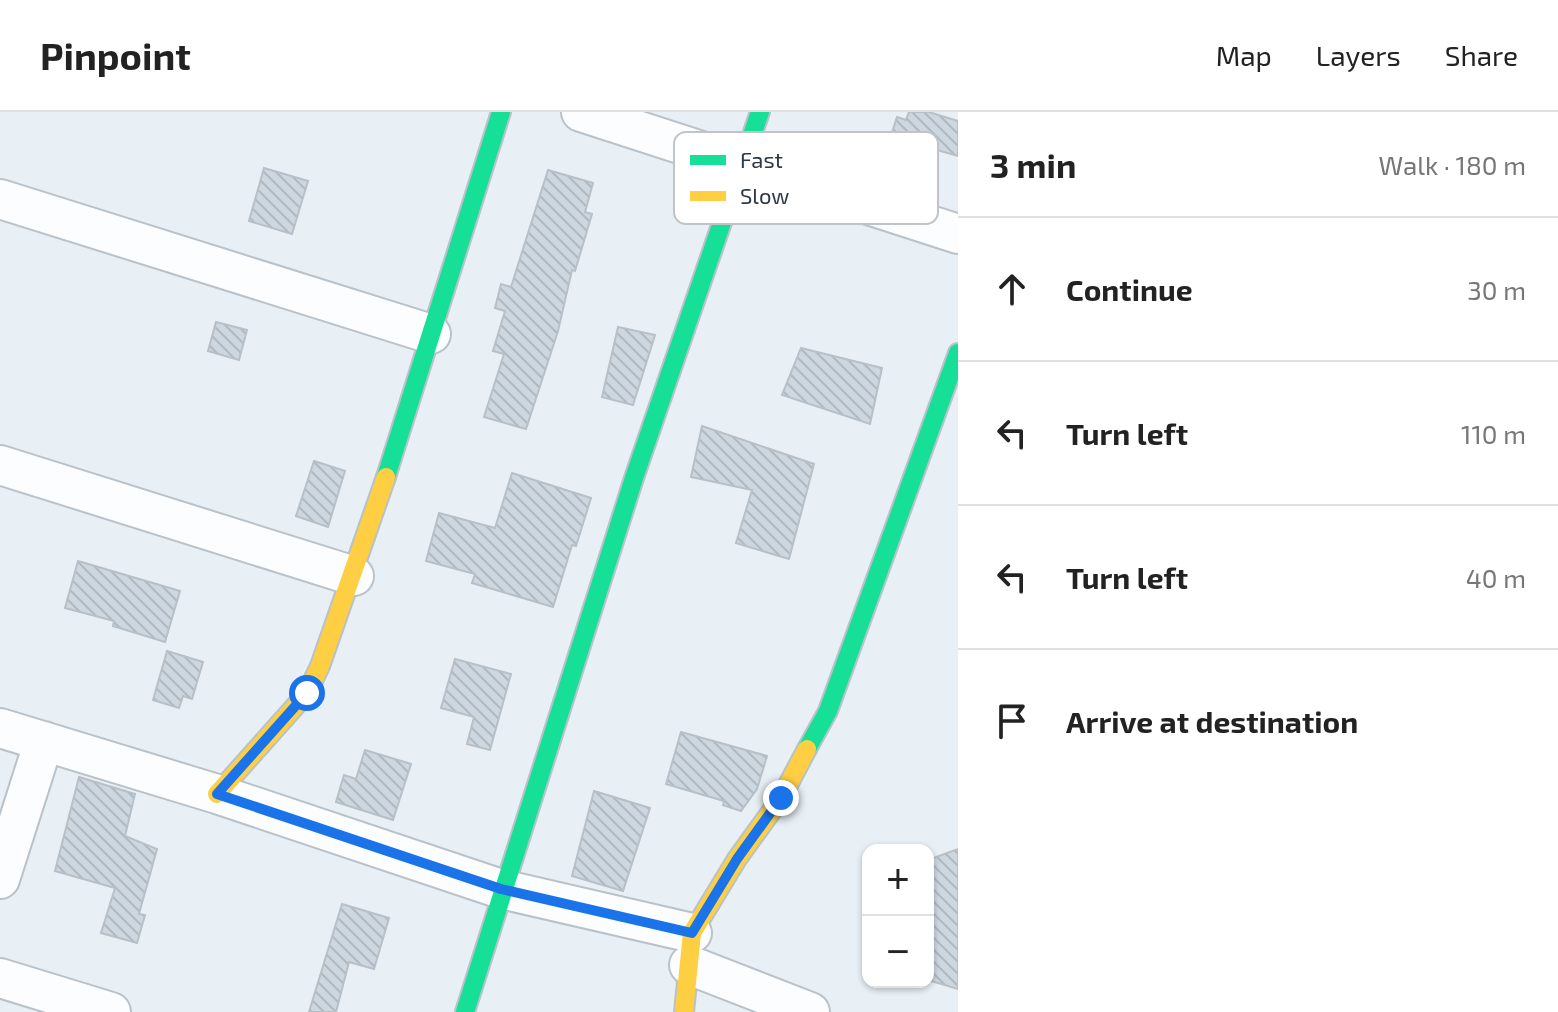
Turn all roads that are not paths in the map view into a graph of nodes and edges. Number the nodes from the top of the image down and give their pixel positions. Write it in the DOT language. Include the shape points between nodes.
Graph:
graph roads {
  1 [pos="501,112"];
  2 [pos="581,112"];
  3 [pos="760,112"];
  4 [pos="753,132"];
  5 [pos="674,143"];
  6 [pos="0,199"];
  7 [pos="722,224"];
  8 [pos="927,224"];
  9 [pos="958,234"];
  10 [pos="431,334"];
  11 [pos="958,353"];
  12 [pos="0,465"];
  13 [pos="354,576"];
  14 [pos="0,728"];
  15 [pos="44,741"];
  16 [pos="217,794"];
  17 [pos="0,879"];
  18 [pos="501,889"];
  19 [pos="690,949"];
  20 [pos="0,978"];
  21 [pos="111,1012"];
  22 [pos="465,1012"];
  23 [pos="684,1012"];
  24 [pos="810,1012"];
  1 -- 10 [label="street"];
  2 -- 5 [label="street"];
  3 -- 4 [label="street"];
  6 -- 10 [label="street"];
  7 -- 18 [label="street"];
  8 -- 9 [label="street"];
  10 -- 13 [label="street"];
  11 -- 19 [label="street" via="828,711 781,798 737,859"];
  12 -- 13 [label="street"];
  13 -- 16 [label="street" via="307,693"];
  14 -- 15 [label="street"];
  15 -- 16 [label="street"];
  15 -- 17 [label="street"];
  16 -- 18 [label="street"];
  18 -- 19 [label="street"];
  18 -- 22 [label="street"];
  19 -- 23 [label="street"];
  19 -- 24 [label="street"];
  20 -- 21 [label="street"];
}
